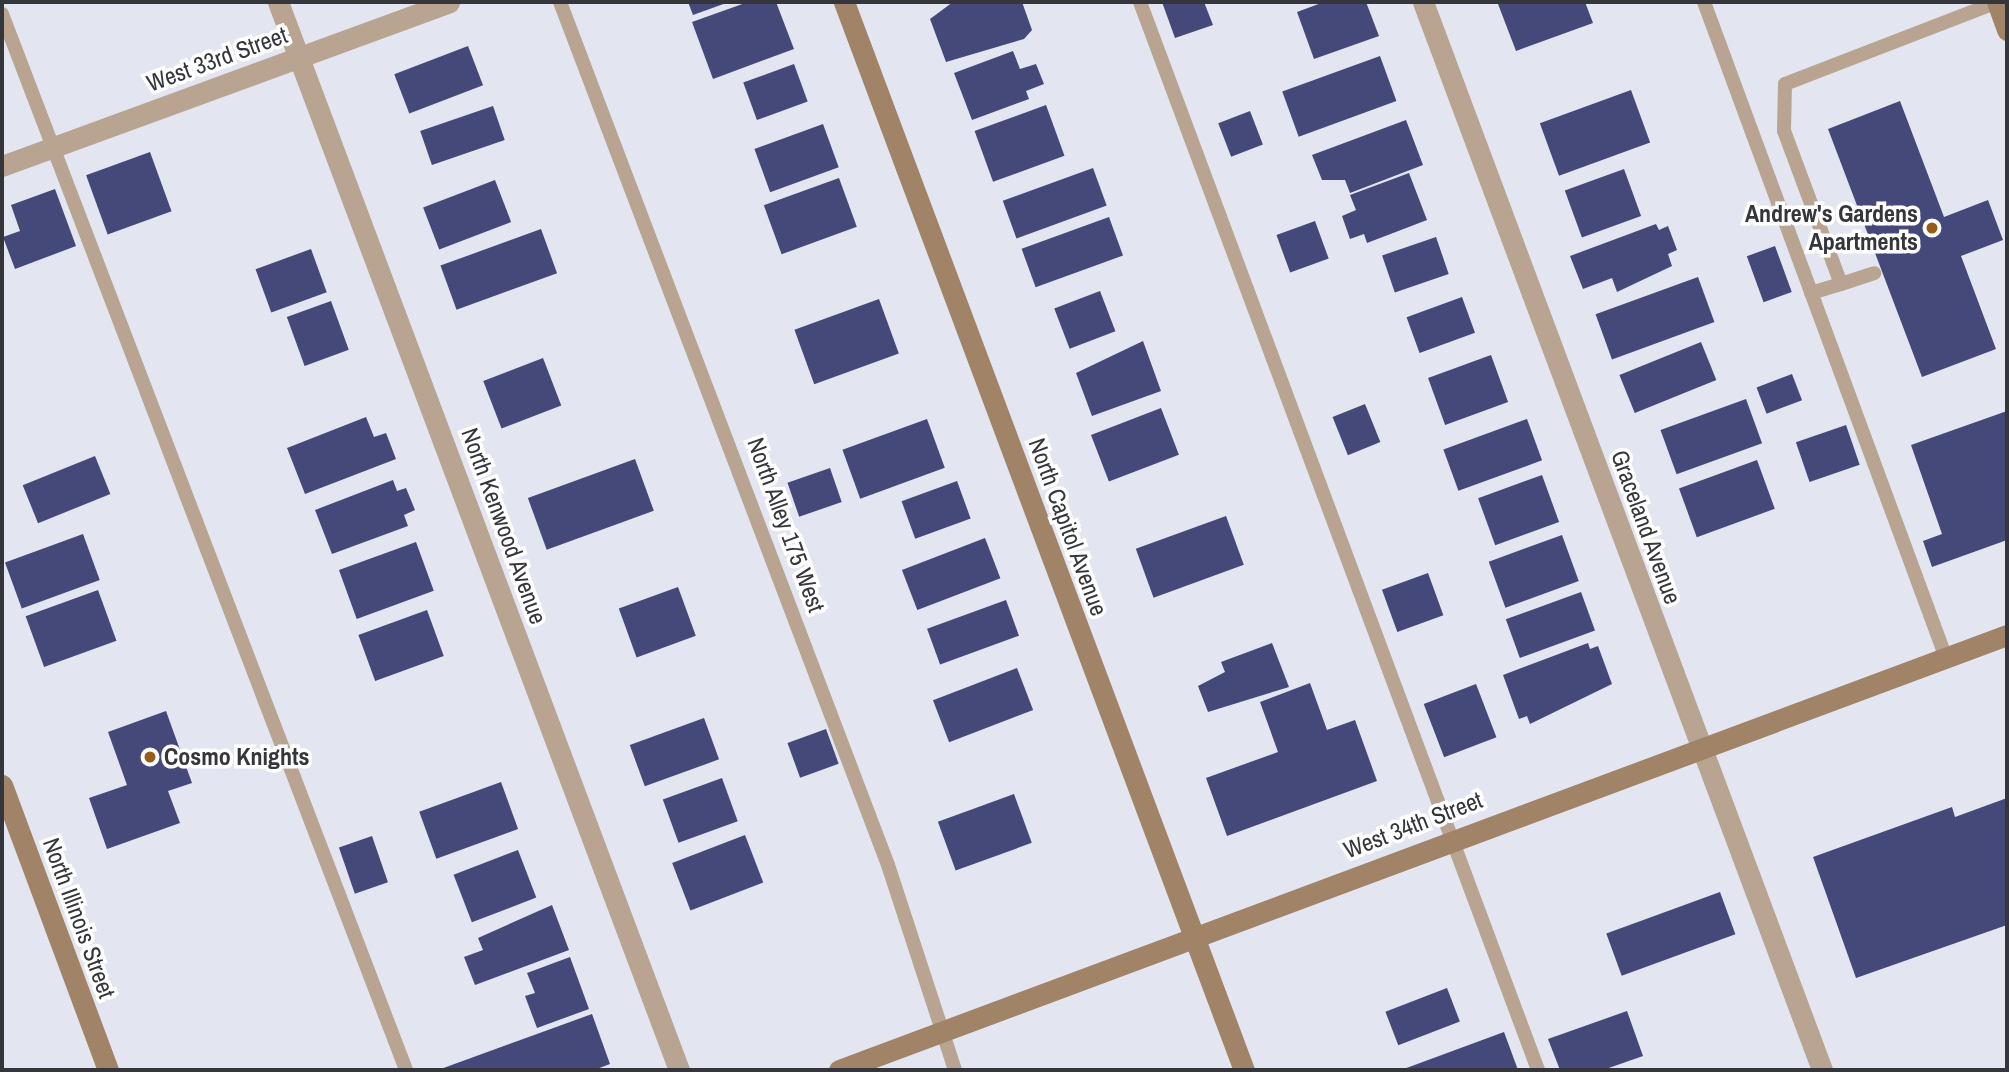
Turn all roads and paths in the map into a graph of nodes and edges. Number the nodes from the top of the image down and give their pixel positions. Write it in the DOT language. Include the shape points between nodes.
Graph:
graph roads {
  1 [pos="278,2"];
  2 [pos="449,2"];
  3 [pos="560,2"];
  4 [pos="844,2"];
  5 [pos="1140,2"];
  6 [pos="1423,2"];
  7 [pos="1704,2"];
  8 [pos="1997,2"];
  9 [pos="2,14"];
  10 [pos="2007,30"];
  11 [pos="299,57"];
  12 [pos="52,148"];
  13 [pos="2,166"];
  14 [pos="1874,273"];
  15 [pos="1841,284"];
  16 [pos="1811,293"];
  17 [pos="2007,635"];
  18 [pos="1946,658"];
  19 [pos="1701,746"];
  20 [pos="2,785"];
  21 [pos="1454,837"];
  22 [pos="1192,936"];
  23 [pos="940,1032"];
  24 [pos="108,1070"];
  25 [pos="406,1070"];
  26 [pos="679,1070"];
  27 [pos="839,1070"];
  28 [pos="955,1070"];
  29 [pos="1244,1070"];
  30 [pos="1538,1070"];
  31 [pos="1822,1070"];
  1 -- 11 [label="street, North Kenwood Avenue"];
  2 -- 11 [label="street, West 33rd Street"];
  3 -- 23 [label="lane, North Alley 175 West" via="888,865"];
  4 -- 22 [label="main road, North Capitol Avenue"];
  5 -- 21 [label="lane"];
  6 -- 19 [label="street, Graceland Avenue"];
  7 -- 16 [label="lane"];
  8 -- 10 [label="main road"];
  8 -- 15 [label="lane" via="1785,84 1784,131"];
  9 -- 12 [label="lane"];
  11 -- 12 [label="street, West 33rd Street"];
  11 -- 26 [label="street, North Kenwood Avenue"];
  12 -- 13 [label="street, West 33rd Street"];
  12 -- 25 [label="lane"];
  14 -- 15 [label="lane"];
  15 -- 16 [label="lane"];
  16 -- 18 [label="lane"];
  17 -- 18 [label="main road, West 34th Street"];
  18 -- 19 [label="main road, West 34th Street"];
  19 -- 21 [label="main road, West 34th Street"];
  19 -- 31 [label="street, Graceland Avenue"];
  20 -- 24 [label="main road, North Illinois Street"];
  21 -- 22 [label="main road, West 34th Street"];
  21 -- 30 [label="lane"];
  22 -- 23 [label="main road, West 34th Street"];
  22 -- 29 [label="main road, North Capitol Avenue"];
  23 -- 27 [label="main road, West 34th Street"];
  23 -- 28 [label="lane, North Alley 175 West"];
}
